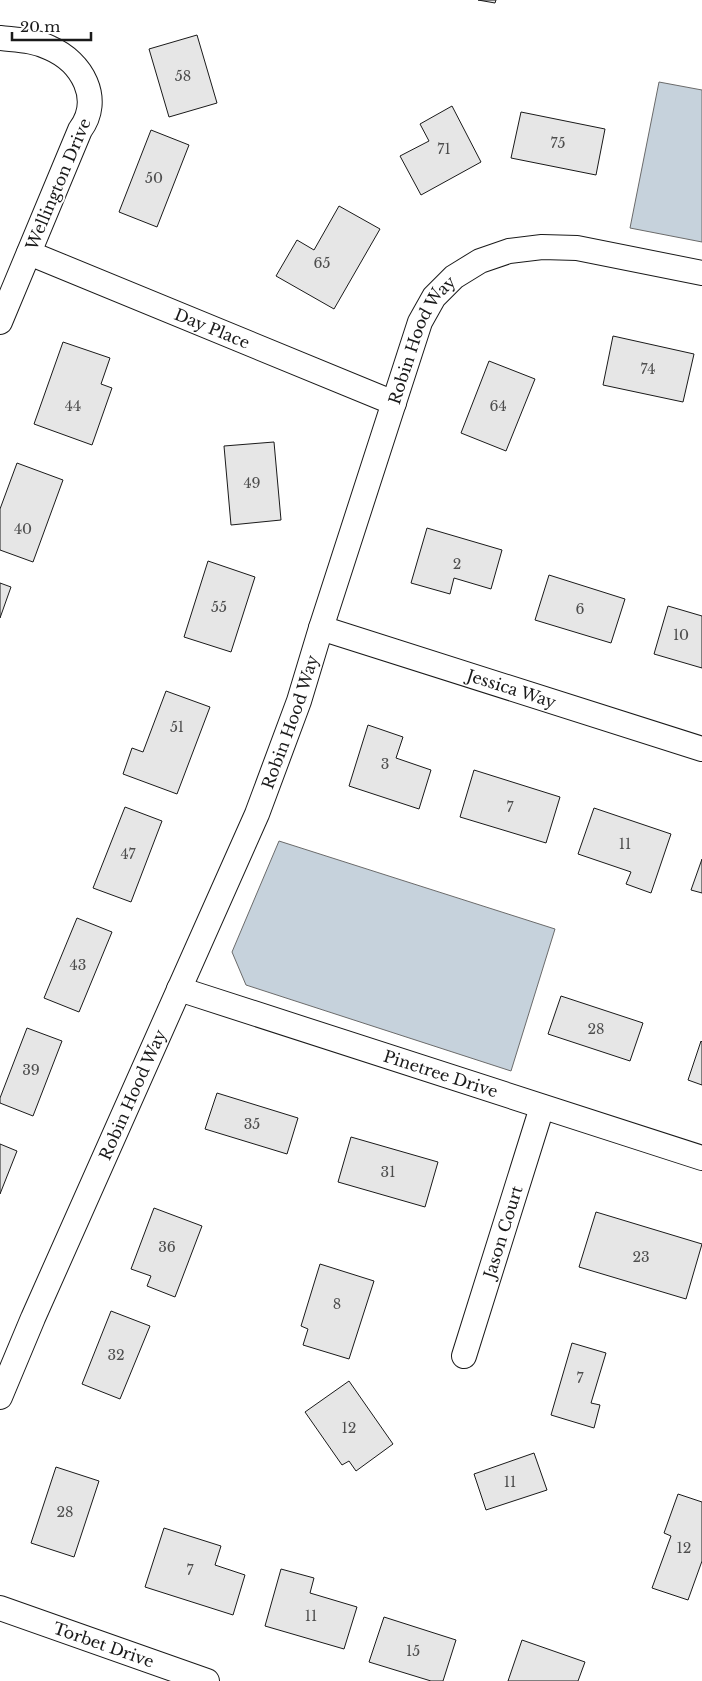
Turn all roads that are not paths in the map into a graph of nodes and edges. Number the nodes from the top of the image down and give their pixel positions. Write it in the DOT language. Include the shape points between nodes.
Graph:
graph roads {
  1 [pos="0,38"];
  2 [pos="29,253"];
  3 [pos="702,273"];
  4 [pos="0,322"];
  5 [pos="394,403"];
  6 [pos="321,628"];
  7 [pos="702,749"];
  8 [pos="179,990"];
  9 [pos="542,1107"];
  10 [pos="702,1158"];
  11 [pos="464,1356"];
  12 [pos="0,1397"];
  13 [pos="0,1608"];
  14 [pos="207,1681"];
  1 -- 2 [label="street, Wellington Drive" via="30,41 51,48 69,60 90,93 91,105 86,121"];
  2 -- 4 [label="street, Wellington Drive"];
  2 -- 5 [label="street, Day Place"];
  3 -- 5 [label="street, Robin Hood Way" via="577,248 542,246 509,251 480,261 454,277 434,297 420,322"];
  5 -- 6 [label="street, Robin Hood Way"];
  6 -- 7 [label="street, Jessica Way"];
  6 -- 8 [label="street, Robin Hood Way" via="299,701 257,814"];
  8 -- 9 [label="street, Pinetree Drive"];
  8 -- 12 [label="street, Robin Hood Way"];
  9 -- 10 [label="street, Pinetree Drive"];
  9 -- 11 [label="street, Jason Court"];
  13 -- 14 [label="street, Torbet Drive"];
}
